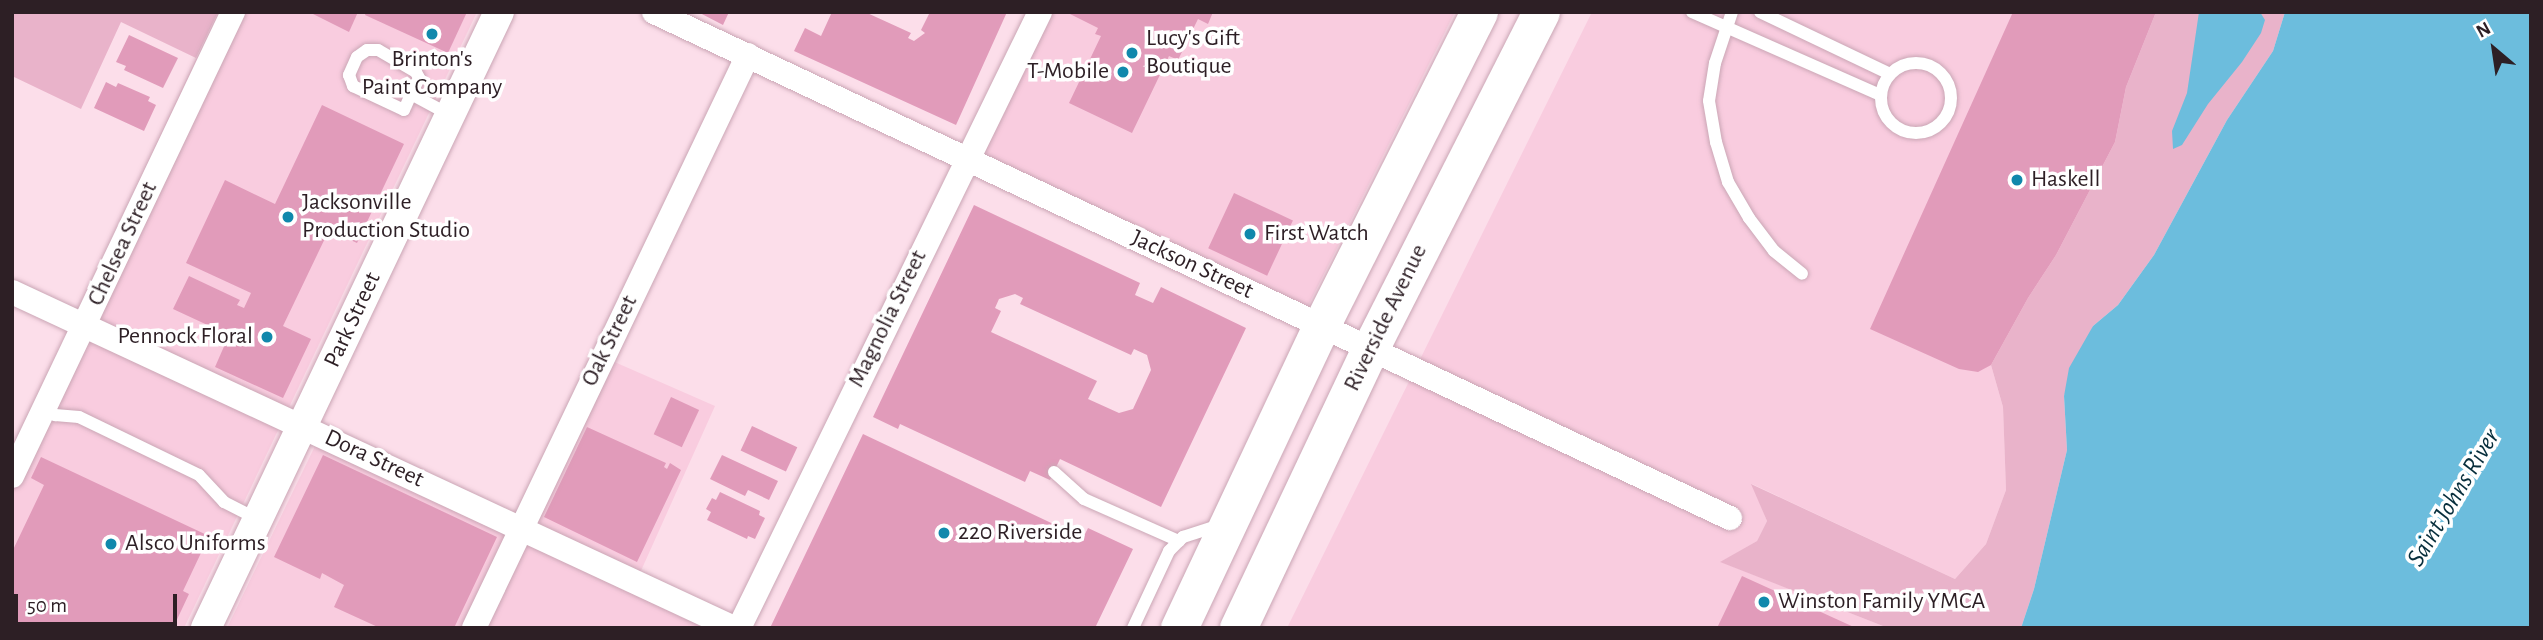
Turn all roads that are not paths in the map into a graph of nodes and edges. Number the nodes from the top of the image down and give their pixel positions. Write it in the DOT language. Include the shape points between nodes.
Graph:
graph roads {
  1 [pos="233,12"];
  2 [pos="499,12"];
  3 [pos="654,12"];
  4 [pos="1040,12"];
  5 [pos="1479,12"];
  6 [pos="1541,12"];
  7 [pos="1692,12"];
  8 [pos="1732,12"];
  9 [pos="1760,12"];
  10 [pos="1726,27"];
  11 [pos="748,55"];
  12 [pos="1889,74"];
  13 [pos="411,94"];
  14 [pos="1880,94"];
  15 [pos="450,116"];
  16 [pos="967,160"];
  17 [pos="1802,274"];
  18 [pos="12,292"];
  19 [pos="84,326"];
  20 [pos="1321,326"];
  21 [pos="1370,349"];
  22 [pos="44,409"];
  23 [pos="302,426"];
  24 [pos="1054,472"];
  25 [pos="12,476"];
  26 [pos="1730,518"];
  27 [pos="258,520"];
  28 [pos="1227,523"];
  29 [pos="522,527"];
  30 [pos="1179,541"];
  31 [pos="206,628"];
  32 [pos="474,628"];
  33 [pos="737,628"];
  34 [pos="1133,628"];
  35 [pos="1179,628"];
  36 [pos="1238,628"];
  1 -- 19 [label="street, Chelsea Street"];
  2 -- 15 [label="street, Park Street"];
  3 -- 11 [label="street, Jackson Street"];
  4 -- 16 [label="street, Magnolia Street"];
  5 -- 20 [label="main road"];
  6 -- 21 [label="main road, Riverside Avenue"];
  7 -- 10 [label="lane"];
  8 -- 10 [label="lane"];
  9 -- 12 [label="lane"];
  10 -- 14 [label="lane"];
  10 -- 17 [label="lane" via="1714,63 1709,101 1724,169 1749,218 1774,251"];
  11 -- 16 [label="street, Jackson Street"];
  11 -- 29 [label="street, Oak Street"];
  12 -- 14 [label="lane"];
  12 -- 14 [label="lane" via="1910,63 1932,67 1948,84 1950,107 1937,126 1904,131 1886,117"];
  13 -- 13 [label="lane" via="404,110 353,86 349,75 357,57 378,50 416,72 419,78"];
  13 -- 15 [label="lane"];
  15 -- 23 [label="street, Park Street"];
  16 -- 20 [label="street, Jackson Street"];
  16 -- 33 [label="street, Magnolia Street"];
  18 -- 19 [label="street, Dora Street"];
  19 -- 22 [label="street, Chelsea Street"];
  19 -- 23 [label="street, Dora Street"];
  20 -- 21 [label="street, Jackson Street"];
  20 -- 28 [label="main road"];
  21 -- 26 [label="street, Jackson Street"];
  21 -- 36 [label="main road, Riverside Avenue"];
  22 -- 25 [label="street, Chelsea Street"];
  22 -- 27 [label="lane" via="79,417 199,475 224,502"];
  23 -- 27 [label="street, Park Street"];
  23 -- 29 [label="street, Dora Street"];
  24 -- 30 [label="lane" via="1084,499"];
  27 -- 31 [label="street, Park Street"];
  28 -- 30 [label="lane"];
  28 -- 35 [label="main road"];
  29 -- 32 [label="street, Oak Street"];
  29 -- 33 [label="street, Dora Street"];
  30 -- 34 [label="lane" via="1169,551"];
}
